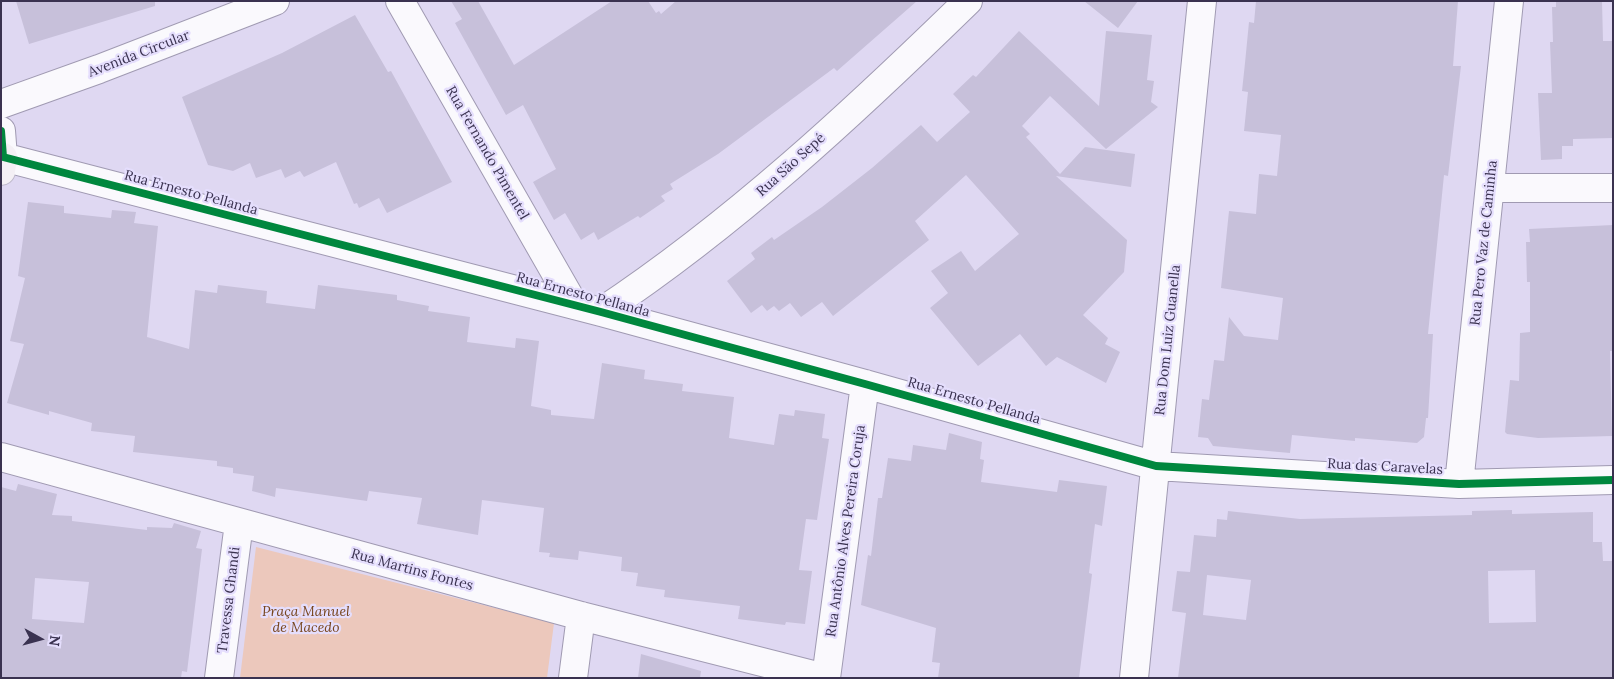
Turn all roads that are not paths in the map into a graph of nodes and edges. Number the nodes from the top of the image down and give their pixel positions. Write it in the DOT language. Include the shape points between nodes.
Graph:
graph roads {
  1 [pos="275,1"];
  2 [pos="400,1"];
  3 [pos="968,1"];
  4 [pos="1202,1"];
  5 [pos="1509,1"];
  6 [pos="1,104"];
  7 [pos="2,154"];
  8 [pos="1490,188"];
  9 [pos="1613,188"];
  10 [pos="574,305"];
  11 [pos="601,312"];
  12 [pos="865,384"];
  13 [pos="1,457"];
  14 [pos="1156,466"];
  15 [pos="1613,480"];
  16 [pos="1459,484"];
  17 [pos="239,523"];
  18 [pos="581,616"];
  19 [pos="219,678"];
  20 [pos="573,678"];
  21 [pos="825,678"];
  22 [pos="1134,678"];
  1 -- 6 [label="street, Avenida Circular"];
  2 -- 10 [label="street, Rua Fernando Pimentel"];
  3 -- 11 [label="street, Rua São Sepé" via="904,64 753,200"];
  4 -- 14 [label="street, Rua Dom Luiz Guanella"];
  5 -- 8 [label="street, Rua Pero Vaz de Caminha"];
  7 -- 10 [label="street, Rua Ernesto Pellanda"];
  8 -- 9 [label="street"];
  8 -- 16 [label="street, Rua Pero Vaz de Caminha"];
  10 -- 11 [label="street, Rua Ernesto Pellanda"];
  11 -- 12 [label="street, Rua Ernesto Pellanda"];
  12 -- 14 [label="street, Rua Ernesto Pellanda"];
  12 -- 21 [label="street, Rua Antônio Alves Pereira Coruja"];
  13 -- 17 [label="street, Rua Martins Fontes"];
  14 -- 16 [label="street, Rua das Caravelas"];
  14 -- 22 [label="street, Rua Dom Luiz Guanella"];
  15 -- 16 [label="street, Rua das Caravelas"];
  17 -- 18 [label="street, Rua Martins Fontes"];
  17 -- 19 [label="street, Travessa Ghandi"];
  18 -- 20 [label="street"];
  18 -- 21 [label="street, Rua Martins Fontes"];
}
